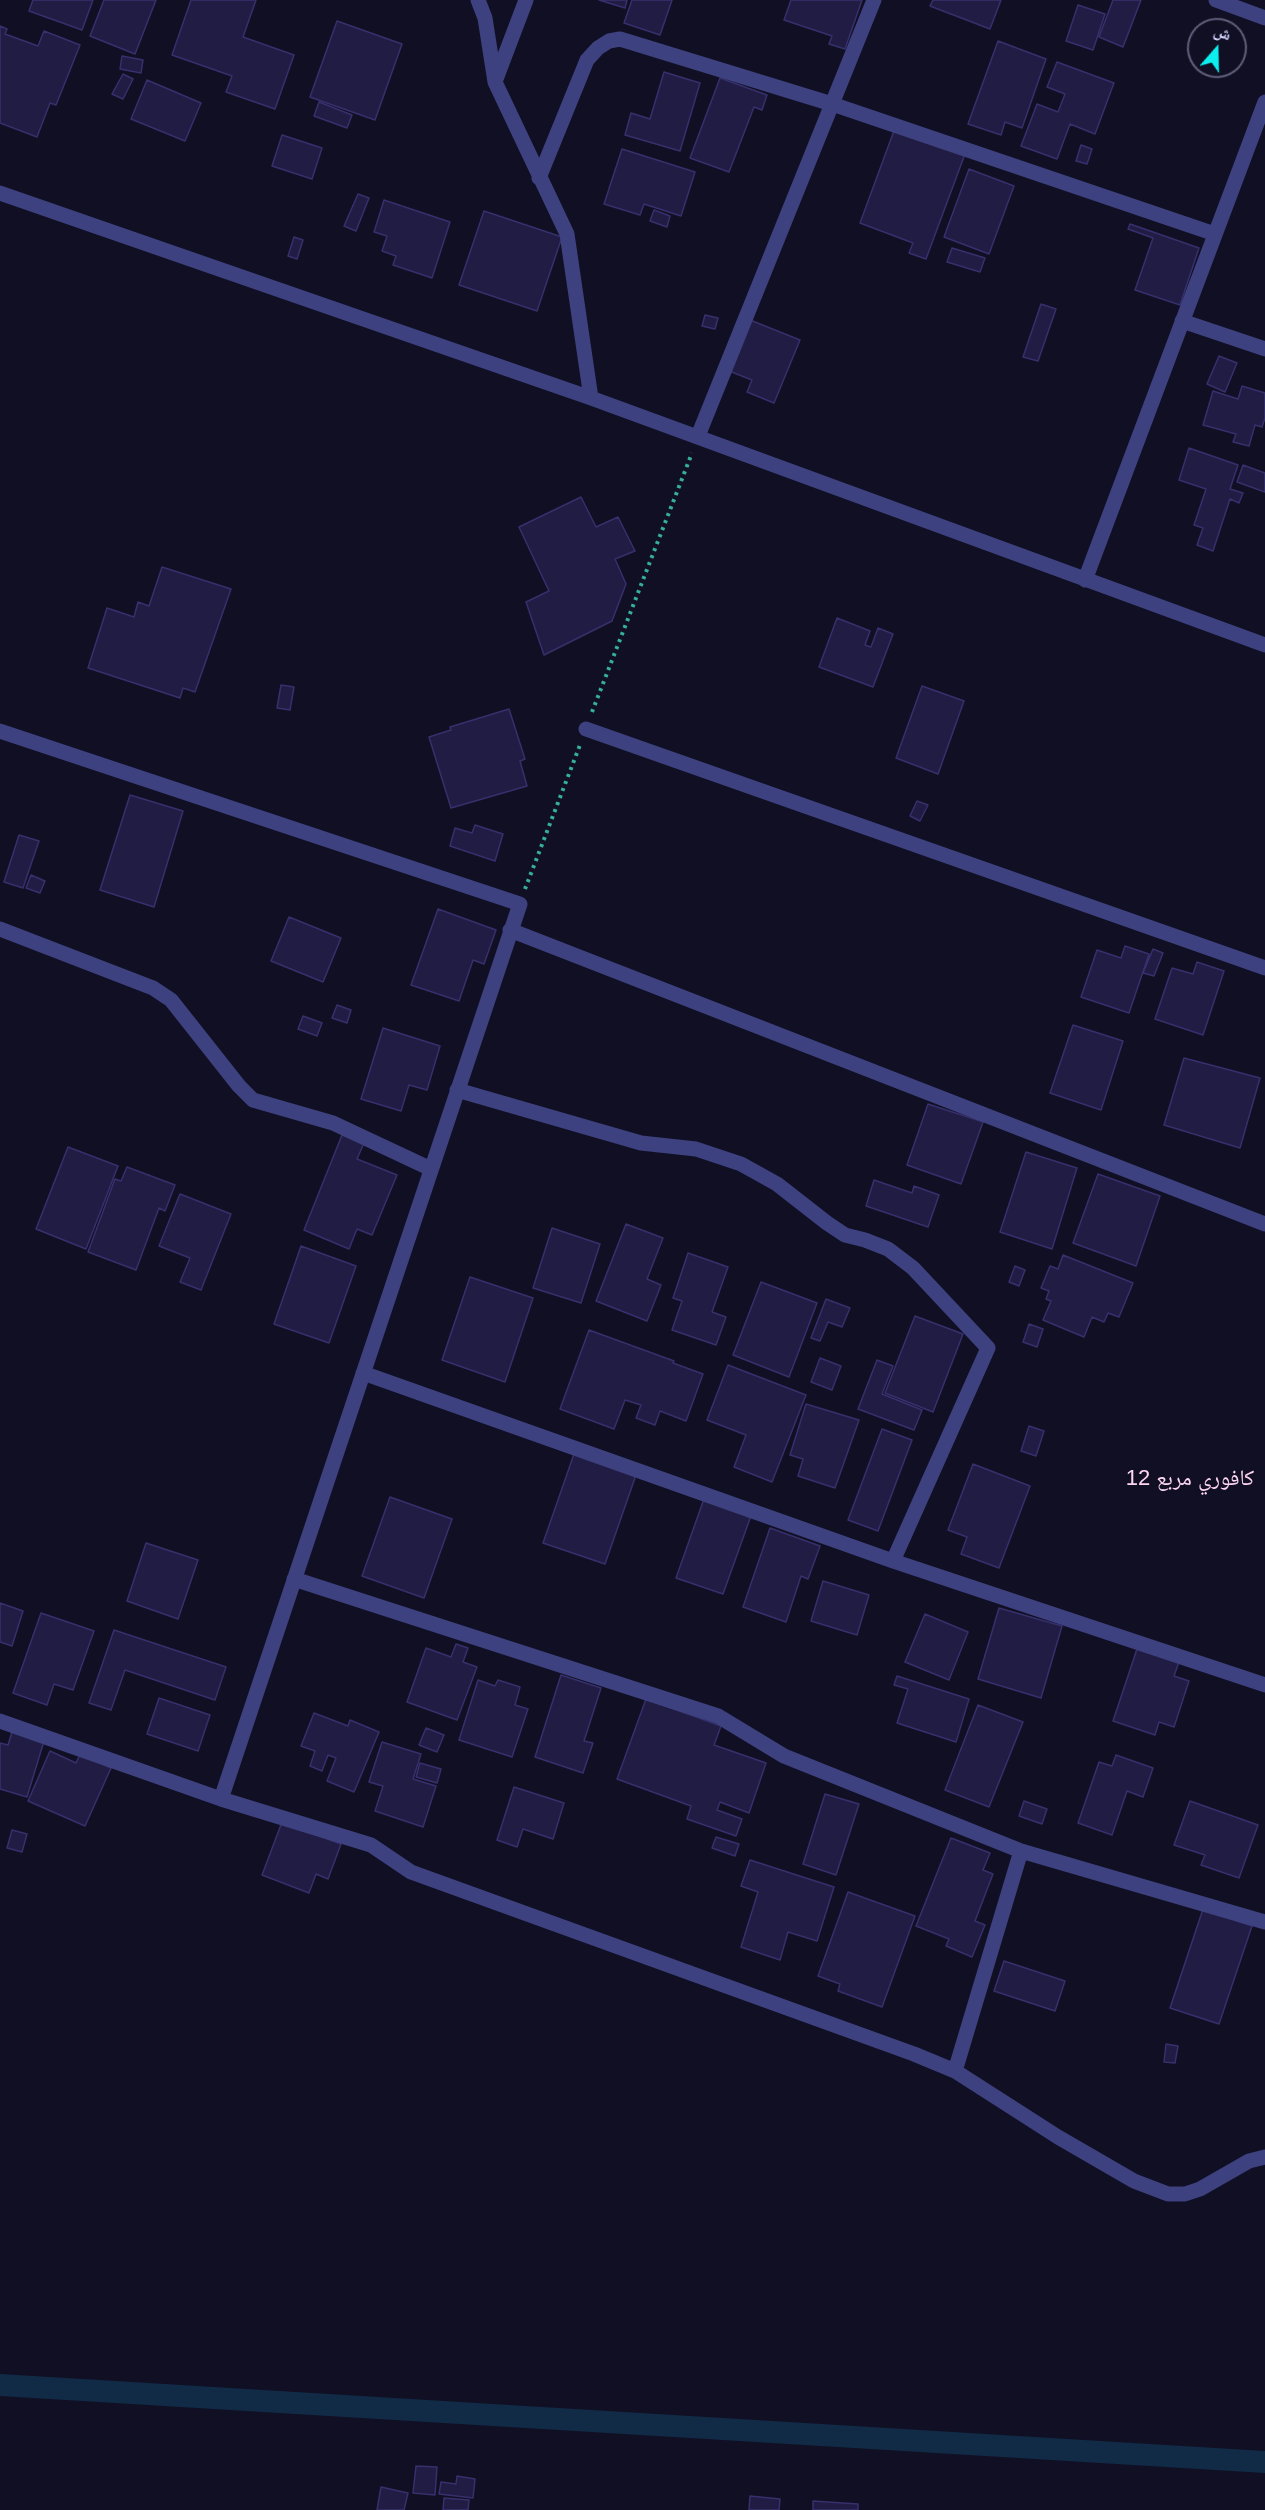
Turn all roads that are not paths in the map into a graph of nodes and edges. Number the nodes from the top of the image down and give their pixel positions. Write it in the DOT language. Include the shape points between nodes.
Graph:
graph roads {
  1 [pos="478,0"];
  2 [pos="526,0"];
  3 [pos="874,0"];
  4 [pos="1216,0"];
  5 [pos="1265,18"];
  6 [pos="495,82"];
  7 [pos="1265,102"];
  8 [pos="832,104"];
  9 [pos="1262,118"];
  10 [pos="539,178"];
  11 [pos="0,193"];
  12 [pos="1215,234"];
  13 [pos="1182,321"];
  14 [pos="1265,349"];
  15 [pos="591,398"];
  16 [pos="698,436"];
  17 [pos="1085,580"];
  18 [pos="1265,645"];
  19 [pos="586,729"];
  20 [pos="0,731"];
  21 [pos="0,929"];
  22 [pos="510,930"];
  23 [pos="1265,968"];
  24 [pos="457,1090"];
  25 [pos="431,1168"];
  26 [pos="1265,1224"];
  27 [pos="363,1373"];
  28 [pos="893,1561"];
  29 [pos="294,1579"];
  30 [pos="1265,1685"];
  31 [pos="0,1721"];
  32 [pos="221,1799"];
  33 [pos="1021,1851"];
  34 [pos="1265,1922"];
  35 [pos="955,2071"];
  36 [pos="1265,2157"];
  1 -- 6 [label="street" via="485,18"];
  2 -- 6 [label="street"];
  3 -- 8 [label="street"];
  4 -- 5 [label="street"];
  6 -- 10 [label="street"];
  7 -- 9 [label="street"];
  8 -- 10 [label="street" via="620,39 609,41 587,60"];
  8 -- 12 [label="street"];
  8 -- 16 [label="street"];
  9 -- 12 [label="street"];
  10 -- 15 [label="street" via="567,234"];
  11 -- 15 [label="street"];
  12 -- 13 [label="street"];
  13 -- 14 [label="street"];
  13 -- 17 [label="street"];
  15 -- 16 [label="street"];
  16 -- 17 [label="street"];
  17 -- 18 [label="street"];
  19 -- 23 [label="street"];
  20 -- 22 [label="street" via="520,904"];
  21 -- 25 [label="street" via="153,988 171,1000 253,1100 333,1123"];
  22 -- 24 [label="street"];
  22 -- 26 [label="street"];
  24 -- 25 [label="street"];
  24 -- 28 [label="street" via="641,1143 696,1149 741,1164 777,1184 845,1235 888,1249 913,1268 988,1348"];
  25 -- 27 [label="street"];
  27 -- 28 [label="street"];
  27 -- 29 [label="street"];
  28 -- 30 [label="street"];
  29 -- 32 [label="street"];
  29 -- 33 [label="street" via="718,1716 784,1756"];
  31 -- 32 [label="street"];
  32 -- 35 [label="street" via="371,1845 411,1872"];
  33 -- 34 [label="street"];
  33 -- 35 [label="street"];
  35 -- 36 [label="street" via="1134,2181 1168,2194 1200,2189 1249,2161"];
}
